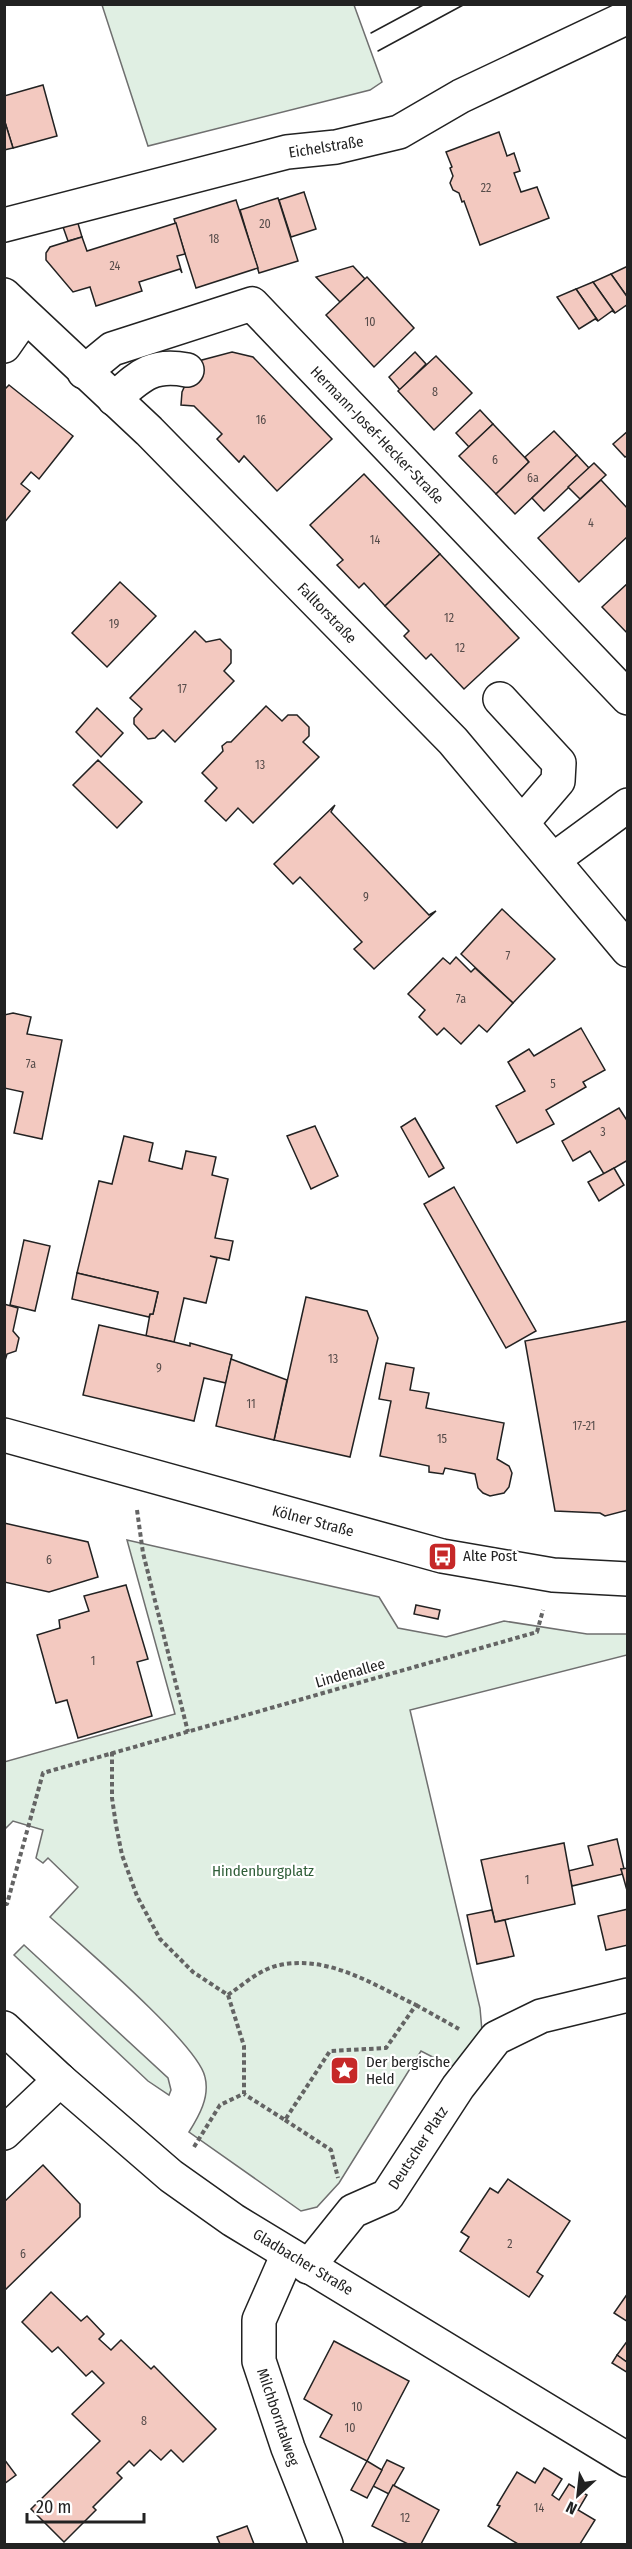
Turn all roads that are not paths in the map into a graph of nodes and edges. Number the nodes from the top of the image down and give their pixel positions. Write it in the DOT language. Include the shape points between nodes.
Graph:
graph roads {
  1 [pos="627,17"];
  2 [pos="4,225"];
  3 [pos="15,305"];
  4 [pos="4,346"];
  5 [pos="187,370"];
  6 [pos="84,372"];
  7 [pos="114,399"];
  8 [pos="627,698"];
  9 [pos="500,699"];
  10 [pos="627,805"];
  11 [pos="522,823"];
  12 [pos="553,860"];
  13 [pos="627,950"];
  14 [pos="4,1435"];
  15 [pos="627,1579"];
  16 [pos="627,1995"];
  17 [pos="4,2028"];
  18 [pos="60,2080"];
  19 [pos="4,2133"];
  20 [pos="298,2260"];
  21 [pos="627,2460"];
  22 [pos="326,2544"];
  1 -- 2 [label="street, Eichelstraße" via="461,96 399,132 336,147 287,152"];
  3 -- 4 [label="street"];
  3 -- 6 [label="street, Falltorstraße"];
  5 -- 7 [label="street" via="161,368 142,374"];
  6 -- 7 [label="street, Falltorstraße"];
  6 -- 8 [label="street, Hermann-Josef-Hecker-Straße" via="112,349 252,304"];
  7 -- 11 [label="street, Falltorstraße" via="453,741"];
  9 -- 11 [label="street" via="559,763 558,781"];
  10 -- 12 [label="street"];
  11 -- 12 [label="street, Falltorstraße"];
  12 -- 13 [label="street, Falltorstraße"];
  14 -- 15 [label="street, Kölner Straße" via="442,1556 553,1575"];
  16 -- 20 [label="street, Deutscher Platz" via="541,2016 496,2038 387,2196 353,2211"];
  17 -- 18 [label="street, Gladbacher Straße"];
  18 -- 19 [label="street"];
  18 -- 20 [label="street, Gladbacher Straße" via="171,2176"];
  20 -- 21 [label="street, Gladbacher Straße"];
  20 -- 22 [label="street, Milchborntalweg" via="258,2320 259,2361"];
}
